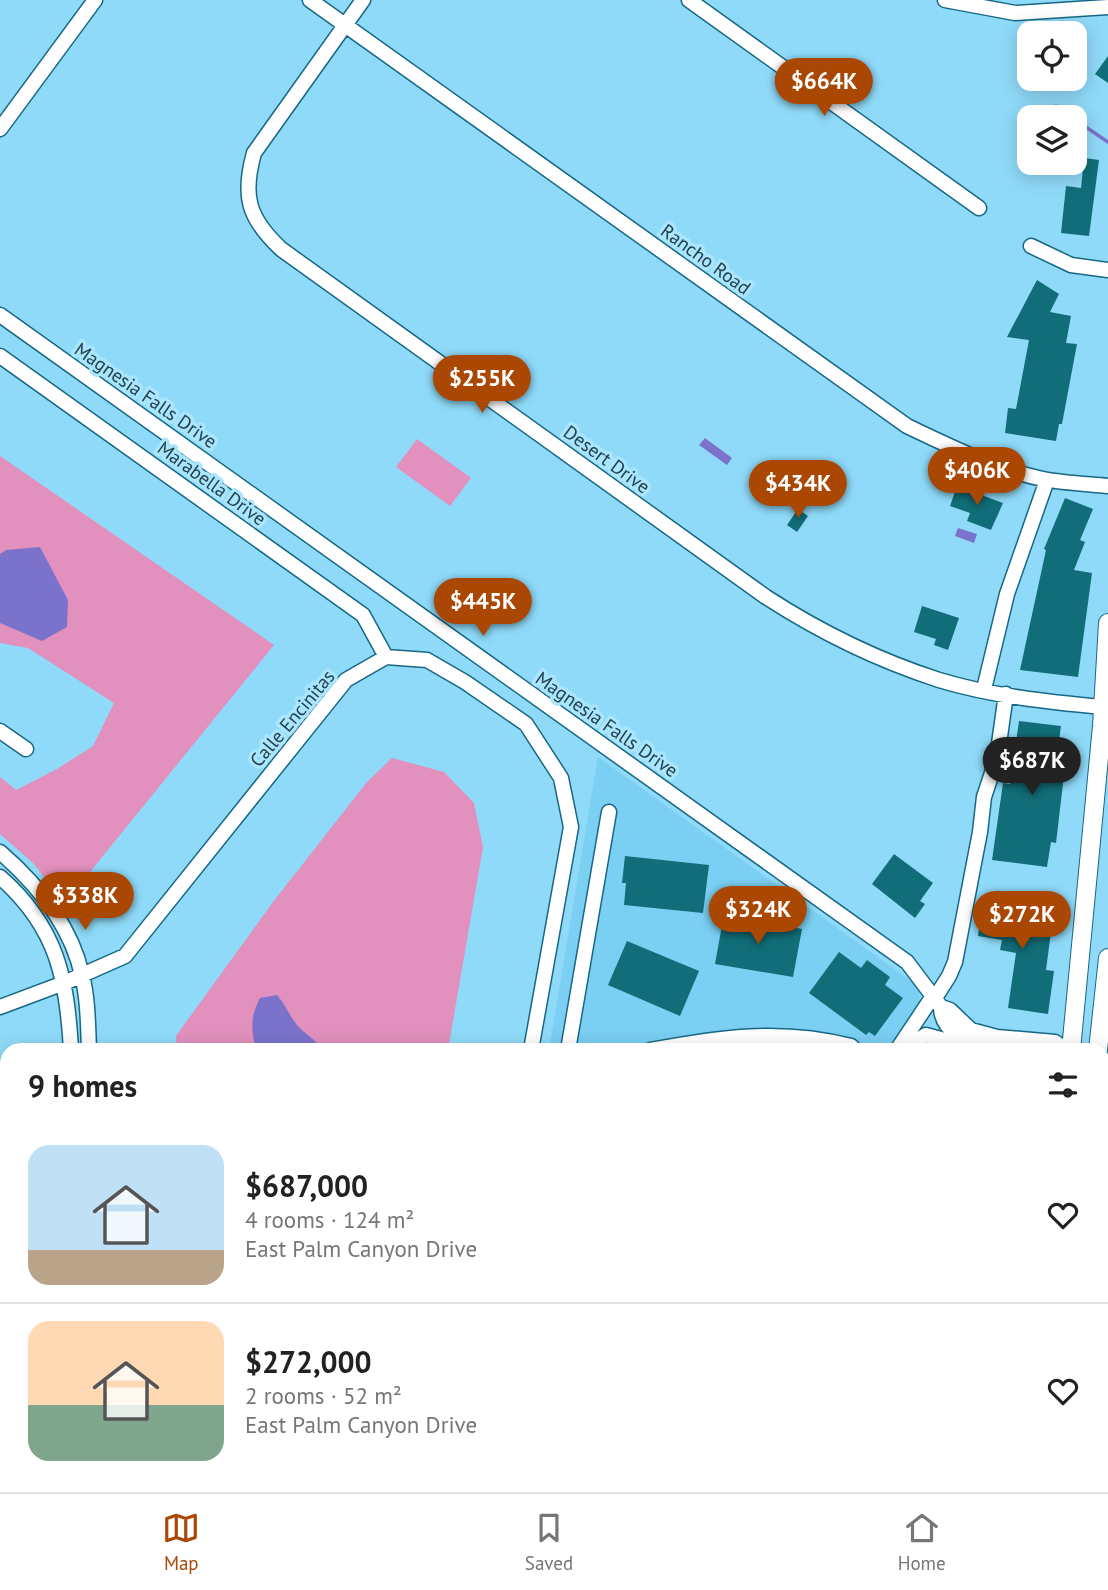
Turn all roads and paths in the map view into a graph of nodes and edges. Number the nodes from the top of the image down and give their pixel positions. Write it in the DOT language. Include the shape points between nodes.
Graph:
graph roads {
  1 [pos="95,0"];
  2 [pos="310,0"];
  3 [pos="363,0"];
  4 [pos="689,0"];
  5 [pos="945,0"];
  6 [pos="1108,7"];
  7 [pos="345,25"];
  8 [pos="0,129"];
  9 [pos="979,208"];
  10 [pos="1031,246"];
  11 [pos="1108,270"];
  12 [pos="0,315"];
  13 [pos="0,356"];
  14 [pos="1047,480"];
  15 [pos="1108,486"];
  16 [pos="1108,623"];
  17 [pos="386,657"];
  18 [pos="984,689"];
  19 [pos="1006,694"];
  20 [pos="1103,707"];
  21 [pos="1105,726"];
  22 [pos="0,732"];
  23 [pos="26,749"];
  24 [pos="609,812"];
  25 [pos="0,852"];
  26 [pos="0,877"];
  27 [pos="1108,958"];
  28 [pos="82,975"];
  29 [pos="64,984"];
  30 [pos="936,1000"];
  31 [pos="0,1007"];
  32 [pos="70,1043"];
  33 [pos="88,1043"];
  34 [pos="532,1043"];
  35 [pos="569,1043"];
  36 [pos="685,1043"];
  37 [pos="839,1043"];
  38 [pos="902,1043"];
  39 [pos="914,1043"];
  40 [pos="956,1043"];
  41 [pos="974,1043"];
  42 [pos="1057,1043"];
  43 [pos="1070,1043"];
  44 [pos="1099,1043"];
  1 -- 8 [label="street"];
  2 -- 7 [label="street, Rancho Road"];
  3 -- 7 [label="street, Desert Drive"];
  4 -- 9 [label="street"];
  5 -- 6 [label="street" via="1015,13"];
  7 -- 14 [label="street, Rancho Road" via="907,426 975,458"];
  7 -- 18 [label="street, Desert Drive" via="254,153 248,177 250,207 261,231 281,250 800,619 868,653 940,680"];
  10 -- 11 [label="street" via="1071,265"];
  12 -- 30 [label="street, Magnesia Falls Drive" via="907,962"];
  13 -- 17 [label="street, Marabella Drive" via="363,615"];
  14 -- 15 [label="street, Rancho Road"];
  14 -- 18 [label="street" via="1007,594"];
  16 -- 20 [label="main road"];
  17 -- 28 [label="street, Calle Encinitas" via="346,680 125,956"];
  17 -- 34 [label="street" via="427,660 526,724 561,778 571,827"];
  18 -- 19 [label="street, Desert Drive"];
  19 -- 20 [label="street, Desert Drive"];
  19 -- 30 [label="street" via="998,758 984,797 955,962"];
  20 -- 21 [label="main road"];
  21 -- 43 [label="main road"];
  22 -- 23 [label="street"];
  24 -- 35 [label="street"];
  25 -- 28 [label="street" via="19,868 61,924"];
  26 -- 29 [label="street" via="40,922 57,953"];
  27 -- 44 [label="main road"];
  28 -- 29 [label="street, Calle Encinitas"];
  28 -- 33 [label="street"];
  29 -- 31 [label="street, Calle Encinitas"];
  29 -- 32 [label="street"];
  30 -- 38 [label="street"];
  30 -- 41 [label="street, Magnesia Falls Drive" via="941,1017 954,1032"];
  30 -- 42 [label="street, Magnesia Falls Drive" via="971,1030 984,1035"];
  36 -- 37 [label="street" via="761,1034"];
  39 -- 40 [label="street" via="926,1035"];
}
